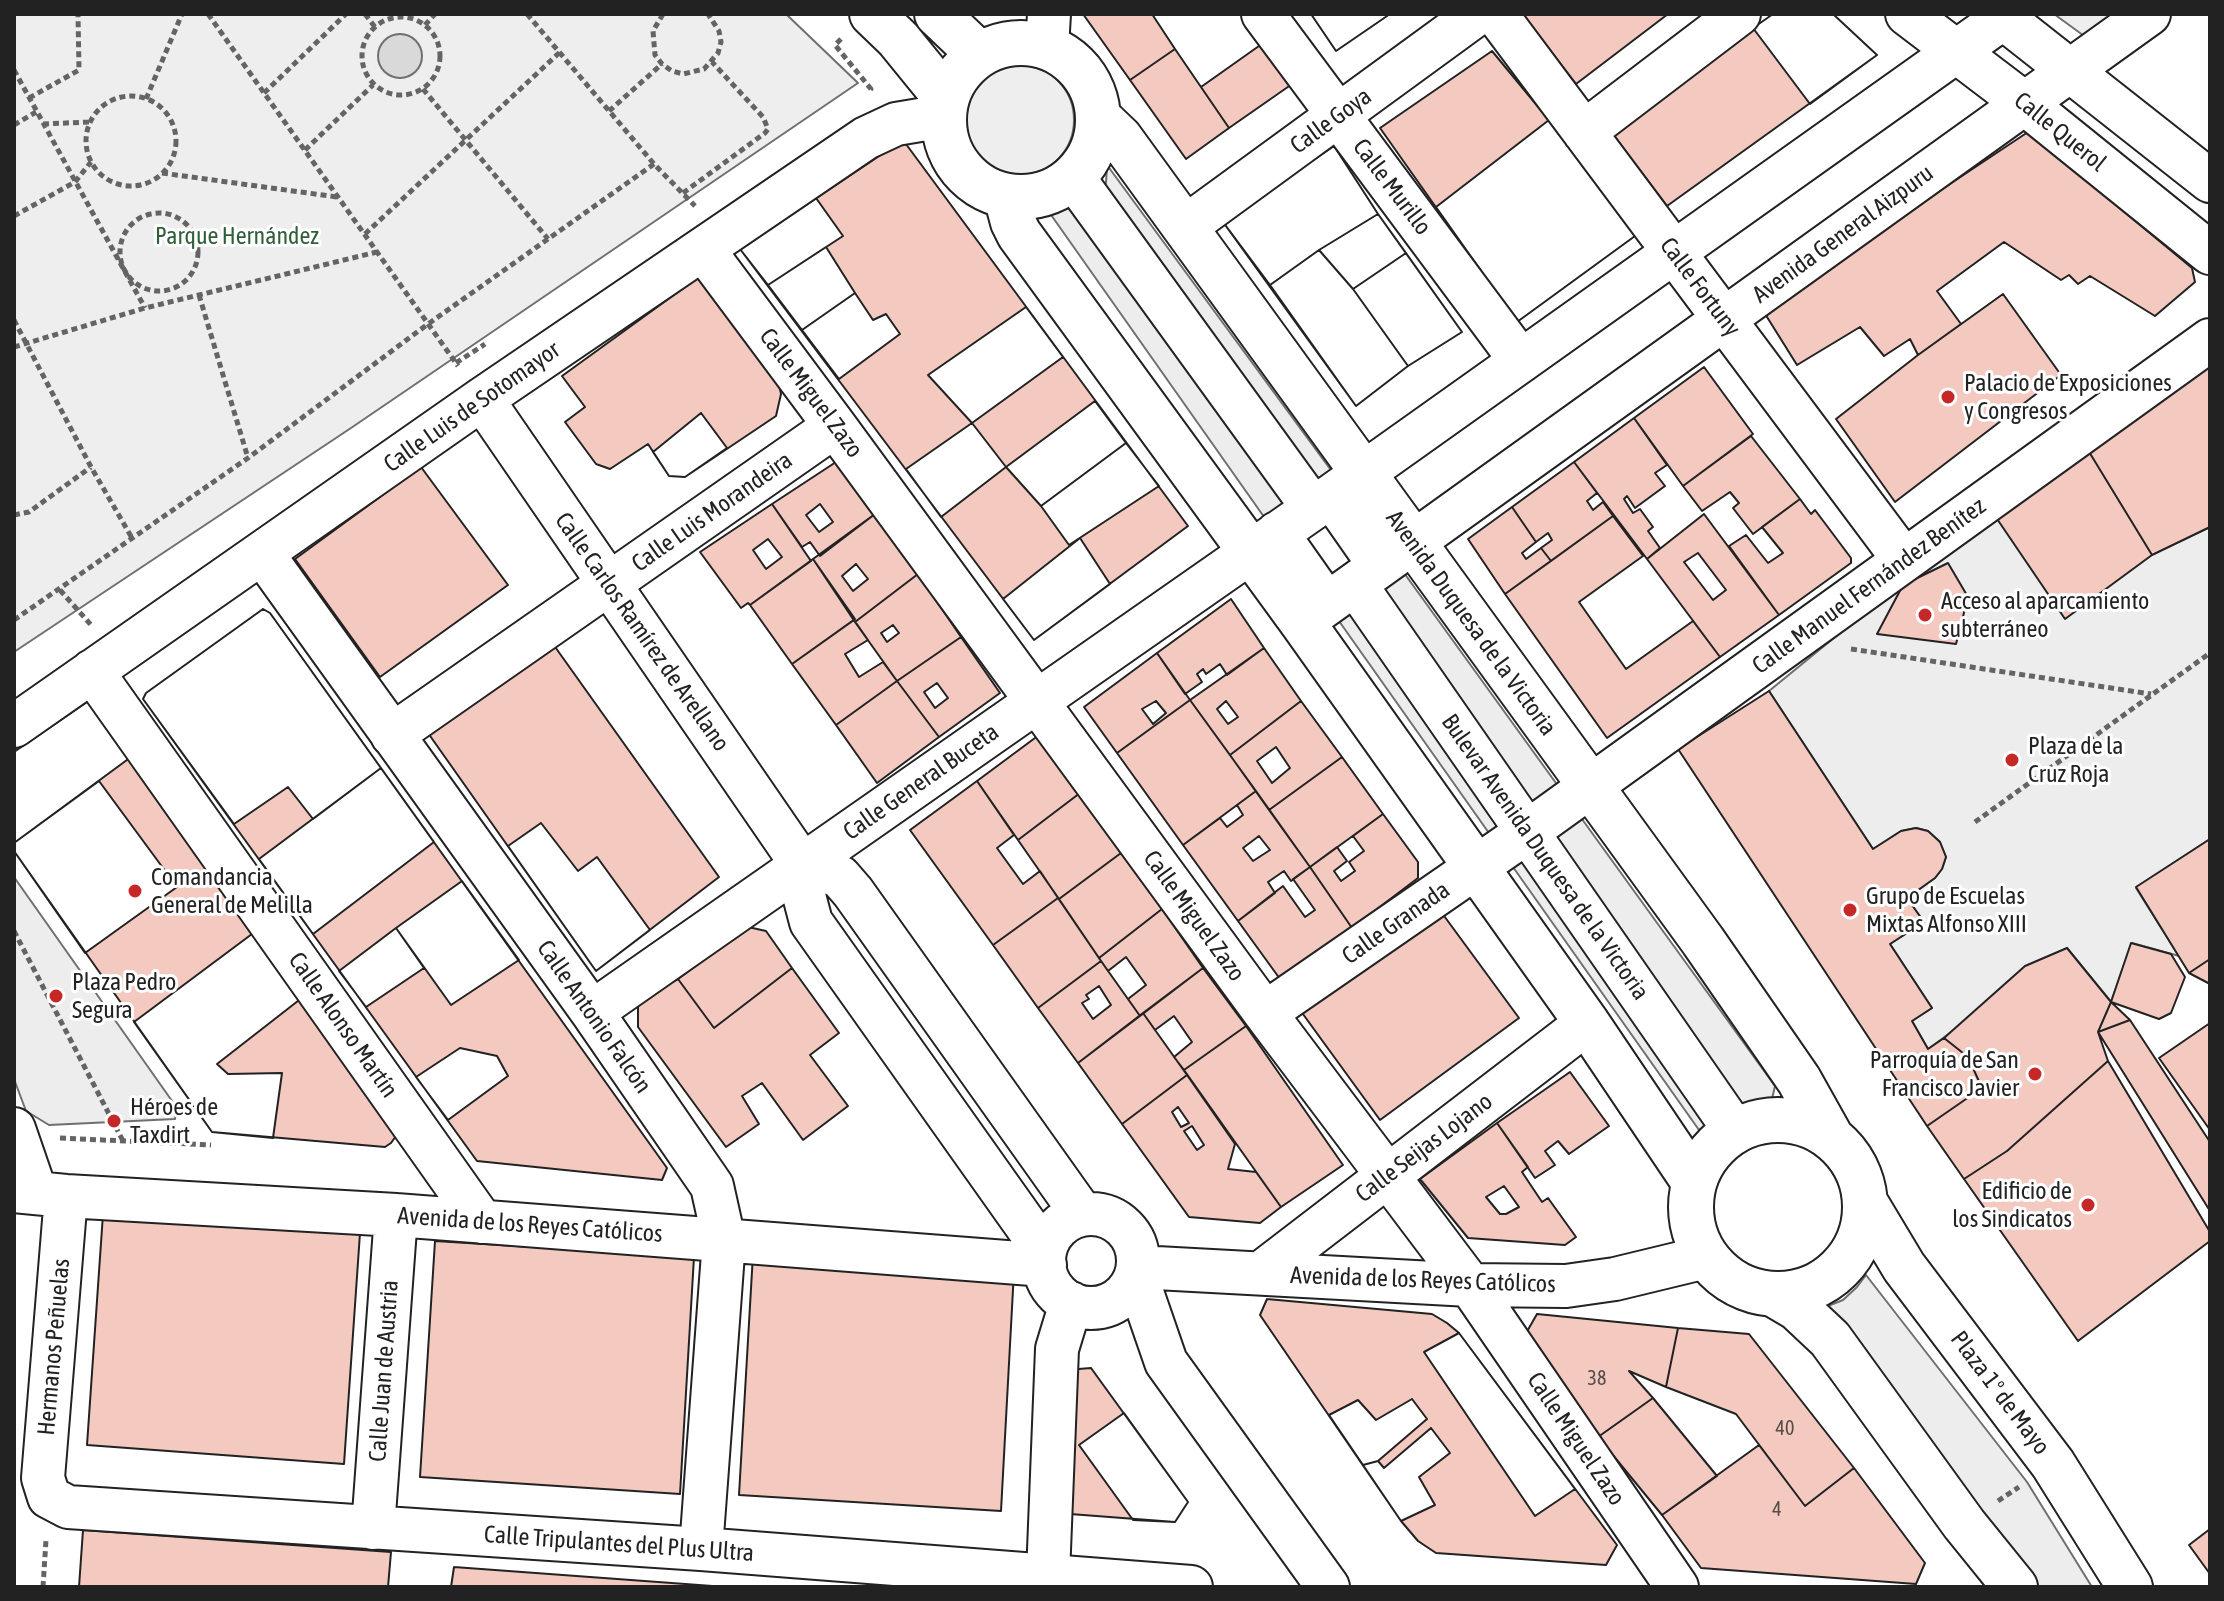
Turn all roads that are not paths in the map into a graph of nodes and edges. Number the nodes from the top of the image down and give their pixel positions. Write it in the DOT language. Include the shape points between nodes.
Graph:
graph roads {
  1 [pos="937,14"];
  2 [pos="1263,14"];
  3 [pos="1477,14"];
  4 [pos="1496,14"];
  5 [pos="1739,14"];
  6 [pos="1907,14"];
  7 [pos="2149,14"];
  8 [pos="2003,15"];
  9 [pos="859,24"];
  10 [pos="1048,30"];
  11 [pos="1955,52"];
  12 [pos="979,54"];
  13 [pos="2071,70"];
  14 [pos="2024,103"];
  15 [pos="945,107"];
  16 [pos="1338,115"];
  17 [pos="1098,117"];
  18 [pos="1584,132"];
  19 [pos="1073,177"];
  20 [pos="2210,181"];
  21 [pos="1006,196"];
  22 [pos="1185,227"];
  23 [pos="693,233"];
  24 [pos="1674,252"];
  25 [pos="2210,253"];
  26 [pos="1724,319"];
  27 [pos="2210,340"];
  28 [pos="1521,361"];
  29 [pos="482,399"];
  30 [pos="835,426"];
  31 [pos="1335,492"];
  32 [pos="1264,542"];
  33 [pos="262,553"];
  34 [pos="1904,560"];
  35 [pos="1355,583"];
  36 [pos="608,584"];
  37 [pos="95,652"];
  38 [pos="1037,701"];
  39 [pos="14,726"];
  40 [pos="392,735"];
  41 [pos="1589,787"];
  42 [pos="1527,832"];
  43 [pos="803,866"];
  44 [pos="1476,867"];
  45 [pos="592,1012"];
  46 [pos="1265,1013"];
  47 [pos="1587,1023"];
  48 [pos="1735,1131"];
  49 [pos="15,1133"];
  50 [pos="1832,1139"];
  51 [pos="1387,1176"];
  52 [pos="1694,1182"];
  53 [pos="39,1193"];
  54 [pos="1865,1202"];
  55 [pos="1082,1214"];
  56 [pos="396,1215"];
  57 [pos="482,1222"];
  58 [pos="724,1240"];
  59 [pos="1706,1257"];
  60 [pos="1045,1258"];
  61 [pos="1137,1271"];
  62 [pos="1246,1272"];
  63 [pos="1470,1285"];
  64 [pos="1775,1295"];
  65 [pos="1082,1305"];
  66 [pos="1166,1362"];
  67 [pos="49,1497"];
  68 [pos="373,1528"];
  69 [pos="701,1549"];
  70 [pos="1987,1567"];
  71 [pos="1048,1575"];
  72 [pos="1191,1587"];
  73 [pos="1328,1587"];
  74 [pos="1677,1587"];
  75 [pos="2015,1587"];
  76 [pos="2130,1587"];
  1 -- 12 [label="main road"];
  2 -- 16 [label="street, Calle Murillo"];
  3 -- 16 [label="street, Calle Goya"];
  4 -- 18 [label="street, Calle Fortuny"];
  5 -- 18 [label="street"];
  6 -- 11 [label="street, Calle Querol"];
  7 -- 13 [label="street, Avenida General Aizpuru"];
  8 -- 11 [label="street"];
  8 -- 13 [label="street"];
  9 -- 15 [label="main road" via="915,58"];
  10 -- 12 [label="main road"];
  10 -- 17 [label="main road" via="1084,75"];
  11 -- 14 [label="street, Calle Querol"];
  11 -- 24 [label="street"];
  12 -- 15 [label="main road" via="954,81"];
  13 -- 14 [label="street, Avenida General Aizpuru"];
  13 -- 20 [label="street"];
  14 -- 25 [label="street, Calle Querol"];
  14 -- 26 [label="street, Avenida General Aizpuru"];
  15 -- 21 [label="main road" via="946,138 954,158 968,176"];
  15 -- 23 [label="street, Calle Luis de Sotomayor" via="866,138"];
  16 -- 22 [label="street, Calle Goya"];
  16 -- 28 [label="street, Calle Murillo"];
  17 -- 19 [label="main road" via="1087,159"];
  17 -- 22 [label="main road, Avenida Duquesa de la Victoria" via="1120,138"];
  18 -- 24 [label="street, Calle Fortuny"];
  19 -- 21 [label="main road" via="1030,197"];
  19 -- 31 [label="street"];
  21 -- 32 [label="main road, Avenida Duquesa de la Victoria" via="1019,234"];
  22 -- 31 [label="main road, Avenida Duquesa de la Victoria"];
  23 -- 29 [label="street, Calle Luis de Sotomayor"];
  23 -- 30 [label="street, Calle Miguel Zazo"];
  24 -- 26 [label="street, Calle Fortuny"];
  24 -- 28 [label="street"];
  26 -- 34 [label="street, Calle Fortuny"];
  26 -- 35 [label="street, Avenida General Aizpuru"];
  27 -- 34 [label="street, Calle Manuel Fernández Benítez"];
  28 -- 31 [label="street"];
  29 -- 33 [label="street, Calle Luis de Sotomayor"];
  29 -- 36 [label="street, Calle Carlos Ramírez de Arellano"];
  30 -- 36 [label="street, Calle Luis Morandeira"];
  30 -- 38 [label="street, Calle Miguel Zazo"];
  31 -- 32 [label="street"];
  31 -- 35 [label="main road, Avenida Duquesa de la Victoria"];
  32 -- 35 [label="main road, Avenida Duquesa de la Victoria"];
  32 -- 38 [label="street, Calle General Buceta"];
  33 -- 37 [label="street, Calle Luis de Sotomayor"];
  33 -- 40 [label="street, Calle Antonio Falcón"];
  34 -- 41 [label="street, Calle Manuel Fernández Benítez"];
  35 -- 41 [label="main road, Avenida Duquesa de la Victoria"];
  35 -- 42 [label="street, Bulevar Avenida Duquesa de la Victoria"];
  35 -- 44 [label="main road, Avenida Duquesa de la Victoria"];
  36 -- 40 [label="street, Calle Luis Morandeira"];
  36 -- 43 [label="street, Calle Carlos Ramírez de Arellano"];
  37 -- 39 [label="street, Calle Luis de Sotomayor"];
  37 -- 57 [label="street, Calle Alonso Martín"];
  38 -- 43 [label="street, Calle General Buceta"];
  38 -- 46 [label="street, Calle Miguel Zazo"];
  40 -- 45 [label="street, Calle Antonio Falcón"];
  41 -- 42 [label="street, Calle Manuel Fernández Benítez"];
  41 -- 50 [label="main road, Avenida Duquesa de la Victoria" via="1780,1052"];
  42 -- 44 [label="street, Calle Granada"];
  42 -- 48 [label="street, Bulevar Avenida Duquesa de la Victoria"];
  43 -- 45 [label="street, Calle General Buceta"];
  43 -- 55 [label="street" via="840,877 853,892"];
  43 -- 60 [label="street, Calle Carlos Ramírez de Arellano" via="811,922"];
  44 -- 46 [label="street, Calle Granada"];
  44 -- 47 [label="main road, Avenida Duquesa de la Victoria"];
  45 -- 58 [label="street, Calle Antonio Falcón" via="712,1186"];
  46 -- 51 [label="street, Calle Miguel Zazo"];
  47 -- 51 [label="street, Calle Seijas Lojano"];
  47 -- 52 [label="main road, Avenida Duquesa de la Victoria"];
  48 -- 50 [label="main road" via="1784,1120"];
  48 -- 52 [label="main road" via="1703,1161"];
  49 -- 53 [label="street"];
  50 -- 54 [label="main road" via="1860,1178"];
  51 -- 62 [label="street, Calle Seijas Lojano"];
  51 -- 63 [label="street, Calle Miguel Zazo"];
  52 -- 59 [label="main road" via="1690,1208"];
  53 -- 56 [label="street, Avenida de los Reyes Católicos"];
  53 -- 67 [label="street, Hermanos Peñuelas" via="43,1478"];
  54 -- 64 [label="main road" via="1861,1231 1840,1268 1804,1291"];
  54 -- 76 [label="main road, Plaza 1º de Mayo" via="1904,1267 2053,1464"];
  55 -- 60 [label="street" via="1054,1232"];
  55 -- 61 [label="street" via="1119,1223 1135,1242"];
  56 -- 57 [label="street, Avenida de los Reyes Católicos"];
  56 -- 68 [label="street, Calle Juan de Austria"];
  57 -- 58 [label="street, Avenida de los Reyes Católicos"];
  58 -- 60 [label="street, Avenida de los Reyes Católicos"];
  58 -- 69 [label="street, Calle Antonio Falcón"];
  59 -- 63 [label="street, Avenida de los Reyes Católicos" via="1566,1286"];
  59 -- 64 [label="main road" via="1725,1277 1749,1290"];
  60 -- 65 [label="street" via="1054,1288"];
  61 -- 62 [label="street, Avenida de los Reyes Católicos"];
  61 -- 65 [label="street" via="1119,1299"];
  61 -- 66 [label="street"];
  62 -- 63 [label="street, Avenida de los Reyes Católicos"];
  62 -- 66 [label="street" via="1178,1301 1168,1318"];
  63 -- 74 [label="street, Calle Miguel Zazo"];
  64 -- 70 [label="main road" via="1830,1339"];
  65 -- 66 [label="street"];
  65 -- 71 [label="street" via="1057,1349"];
  66 -- 73 [label="street"];
  67 -- 68 [label="street, Calle Tripulantes del Plus Ultra" via="68,1507"];
  68 -- 69 [label="street, Calle Tripulantes del Plus Ultra"];
  69 -- 71 [label="street, Calle Tripulantes del Plus Ultra"];
  70 -- 75 [label="main road"];
  71 -- 72 [label="street, Calle Tripulantes del Plus Ultra"];
}
